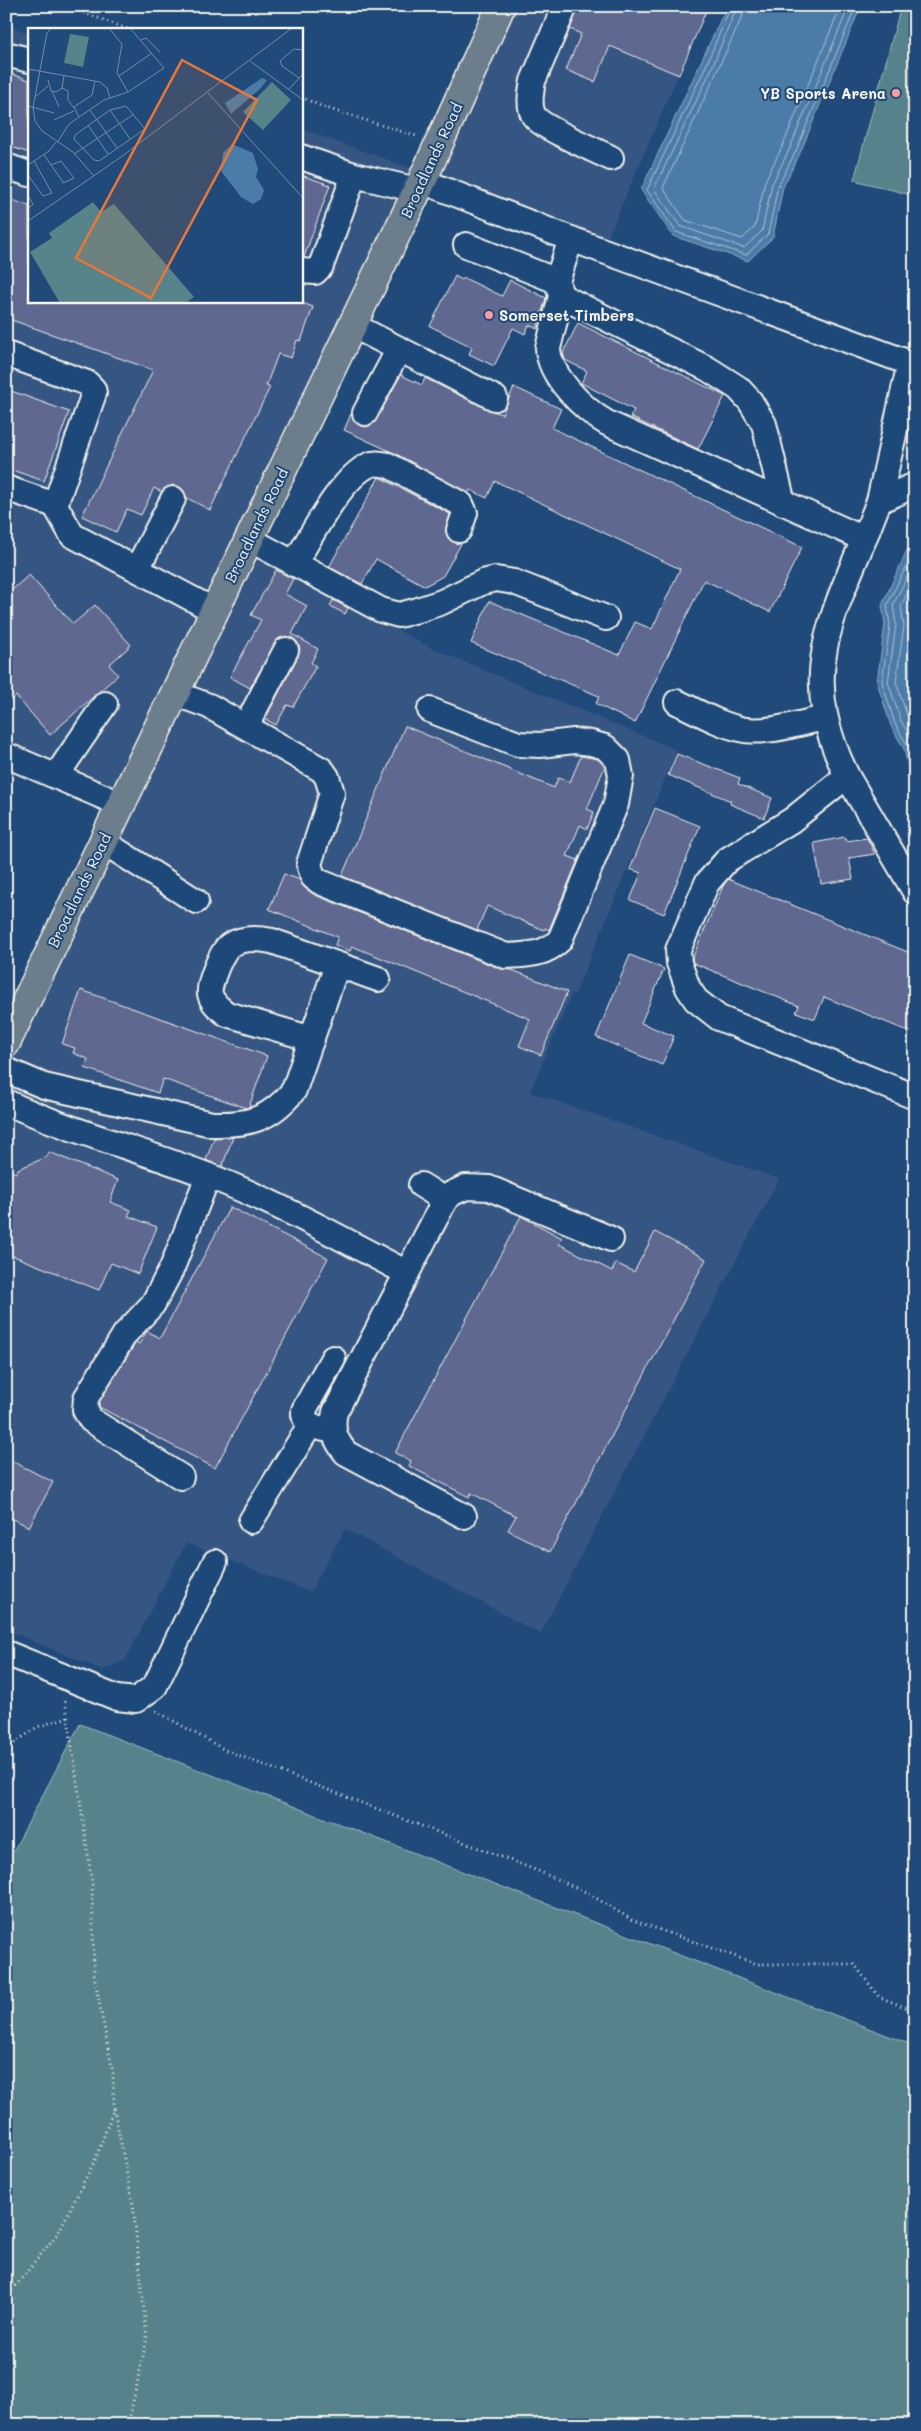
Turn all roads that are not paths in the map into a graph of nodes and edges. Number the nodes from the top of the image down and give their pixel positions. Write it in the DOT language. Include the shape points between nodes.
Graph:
graph roads {
  1 [pos="501,6"];
  2 [pos="565,6"];
  3 [pos="6,54"];
  4 [pos="28,60"];
  5 [pos="302,157"];
  6 [pos="611,158"];
  7 [pos="6,166"];
  8 [pos="28,174"];
  9 [pos="354,175"];
  10 [pos="420,186"];
  11 [pos="572,239"];
  12 [pos="466,245"];
  13 [pos="302,271"];
  14 [pos="559,289"];
  15 [pos="352,325"];
  16 [pos="399,349"];
  17 [pos="6,354"];
  18 [pos="912,364"];
  19 [pos="495,398"];
  20 [pos="366,413"];
  21 [pos="915,484"];
  22 [pos="6,488"];
  23 [pos="173,498"];
  24 [pos="879,501"];
  25 [pos="783,502"];
  26 [pos="55,505"];
  27 [pos="459,530"];
  28 [pos="249,539"];
  29 [pos="864,539"];
  30 [pos="294,564"];
  31 [pos="137,569"];
  32 [pos="215,611"];
  33 [pos="606,618"];
  34 [pos="286,650"];
  35 [pos="174,693"];
  36 [pos="677,702"];
  37 [pos="105,704"];
  38 [pos="430,710"];
  39 [pos="825,718"];
  40 [pos="246,726"];
  41 [pos="6,755"];
  42 [pos="56,776"];
  43 [pos="847,776"];
  44 [pos="120,804"];
  45 [pos="102,841"];
  46 [pos="915,892"];
  47 [pos="196,901"];
  48 [pos="337,965"];
  49 [pos="378,979"];
  50 [pos="312,1039"];
  51 [pos="6,1042"];
  52 [pos="6,1070"];
  53 [pos="915,1097"];
  54 [pos="6,1102"];
  55 [pos="208,1176"];
  56 [pos="421,1184"];
  57 [pos="445,1200"];
  58 [pos="611,1239"];
  59 [pos="407,1273"];
  60 [pos="333,1358"];
  61 [pos="310,1425"];
  62 [pos="333,1430"];
  63 [pos="181,1477"];
  64 [pos="464,1516"];
  65 [pos="251,1521"];
  66 [pos="215,1562"];
  67 [pos="6,1653"];
  1 -- 10 [label="main road, Broadlands Road"];
  2 -- 6 [label="street" via="533,81 531,110 540,123"];
  3 -- 4 [label="street"];
  5 -- 9 [label="street"];
  7 -- 8 [label="street"];
  9 -- 10 [label="street"];
  9 -- 13 [label="street" via="321,266 315,272"];
  10 -- 11 [label="street"];
  10 -- 15 [label="main road, Broadlands Road"];
  11 -- 14 [label="street"];
  11 -- 18 [label="street"];
  12 -- 14 [label="street"];
  14 -- 25 [label="street" via="738,388 764,424"];
  14 -- 25 [label="street" via="549,356 554,370 589,411 607,423"];
  15 -- 16 [label="street"];
  15 -- 28 [label="main road, Broadlands Road"];
  16 -- 19 [label="street"];
  16 -- 20 [label="street"];
  17 -- 26 [label="street" via="87,383 93,389 94,398"];
  18 -- 24 [label="street"];
  21 -- 24 [label="street"];
  22 -- 26 [label="street"];
  23 -- 31 [label="street"];
  24 -- 29 [label="street"];
  25 -- 29 [label="street"];
  26 -- 31 [label="street" via="72,535"];
  27 -- 30 [label="street" via="464,513 461,504 388,465 376,463 348,479"];
  28 -- 30 [label="street"];
  28 -- 32 [label="main road, Broadlands Road"];
  29 -- 39 [label="street" via="826,634 821,676"];
  30 -- 33 [label="street" via="381,610 399,615 442,602 496,579 514,582"];
  31 -- 32 [label="street"];
  32 -- 35 [label="main road, Broadlands Road"];
  34 -- 40 [label="street"];
  35 -- 40 [label="street" via="209,706"];
  35 -- 44 [label="main road, Broadlands Road"];
  36 -- 39 [label="street" via="745,730 770,729"];
  37 -- 42 [label="street"];
  38 -- 40 [label="street" via="518,744 591,743 604,747 618,760 621,776 616,804 560,940 552,948 538,953 506,956 313,877 309,864 332,793 327,777 313,763"];
  39 -- 43 [label="street"];
  41 -- 42 [label="street"];
  42 -- 44 [label="street"];
  43 -- 46 [label="street"];
  43 -- 53 [label="street" via="792,820 737,852 716,871 707,883 678,950 680,969 696,1000 719,1018"];
  44 -- 45 [label="main road, Broadlands Road"];
  45 -- 47 [label="street"];
  45 -- 51 [label="main road, Broadlands Road"];
  48 -- 49 [label="street"];
  48 -- 50 [label="street"];
  48 -- 50 [label="street" via="256,938 232,943 224,949 212,982 213,1002 227,1014"];
  50 -- 52 [label="street" via="294,1090 283,1104 253,1121 235,1124 212,1124 44,1086"];
  54 -- 55 [label="street"];
  55 -- 59 [label="street" via="273,1203"];
  55 -- 63 [label="street" via="172,1268 153,1304 125,1334 86,1398 85,1410 91,1420"];
  56 -- 57 [label="street"];
  57 -- 58 [label="street" via="466,1187 489,1188"];
  57 -- 59 [label="street"];
  59 -- 62 [label="street" via="334,1412"];
  60 -- 61 [label="street" via="304,1410"];
  61 -- 62 [label="street"];
  61 -- 65 [label="street"];
  62 -- 64 [label="street" via="346,1453"];
  66 -- 67 [label="street" via="154,1686 136,1700 117,1698"];
}
